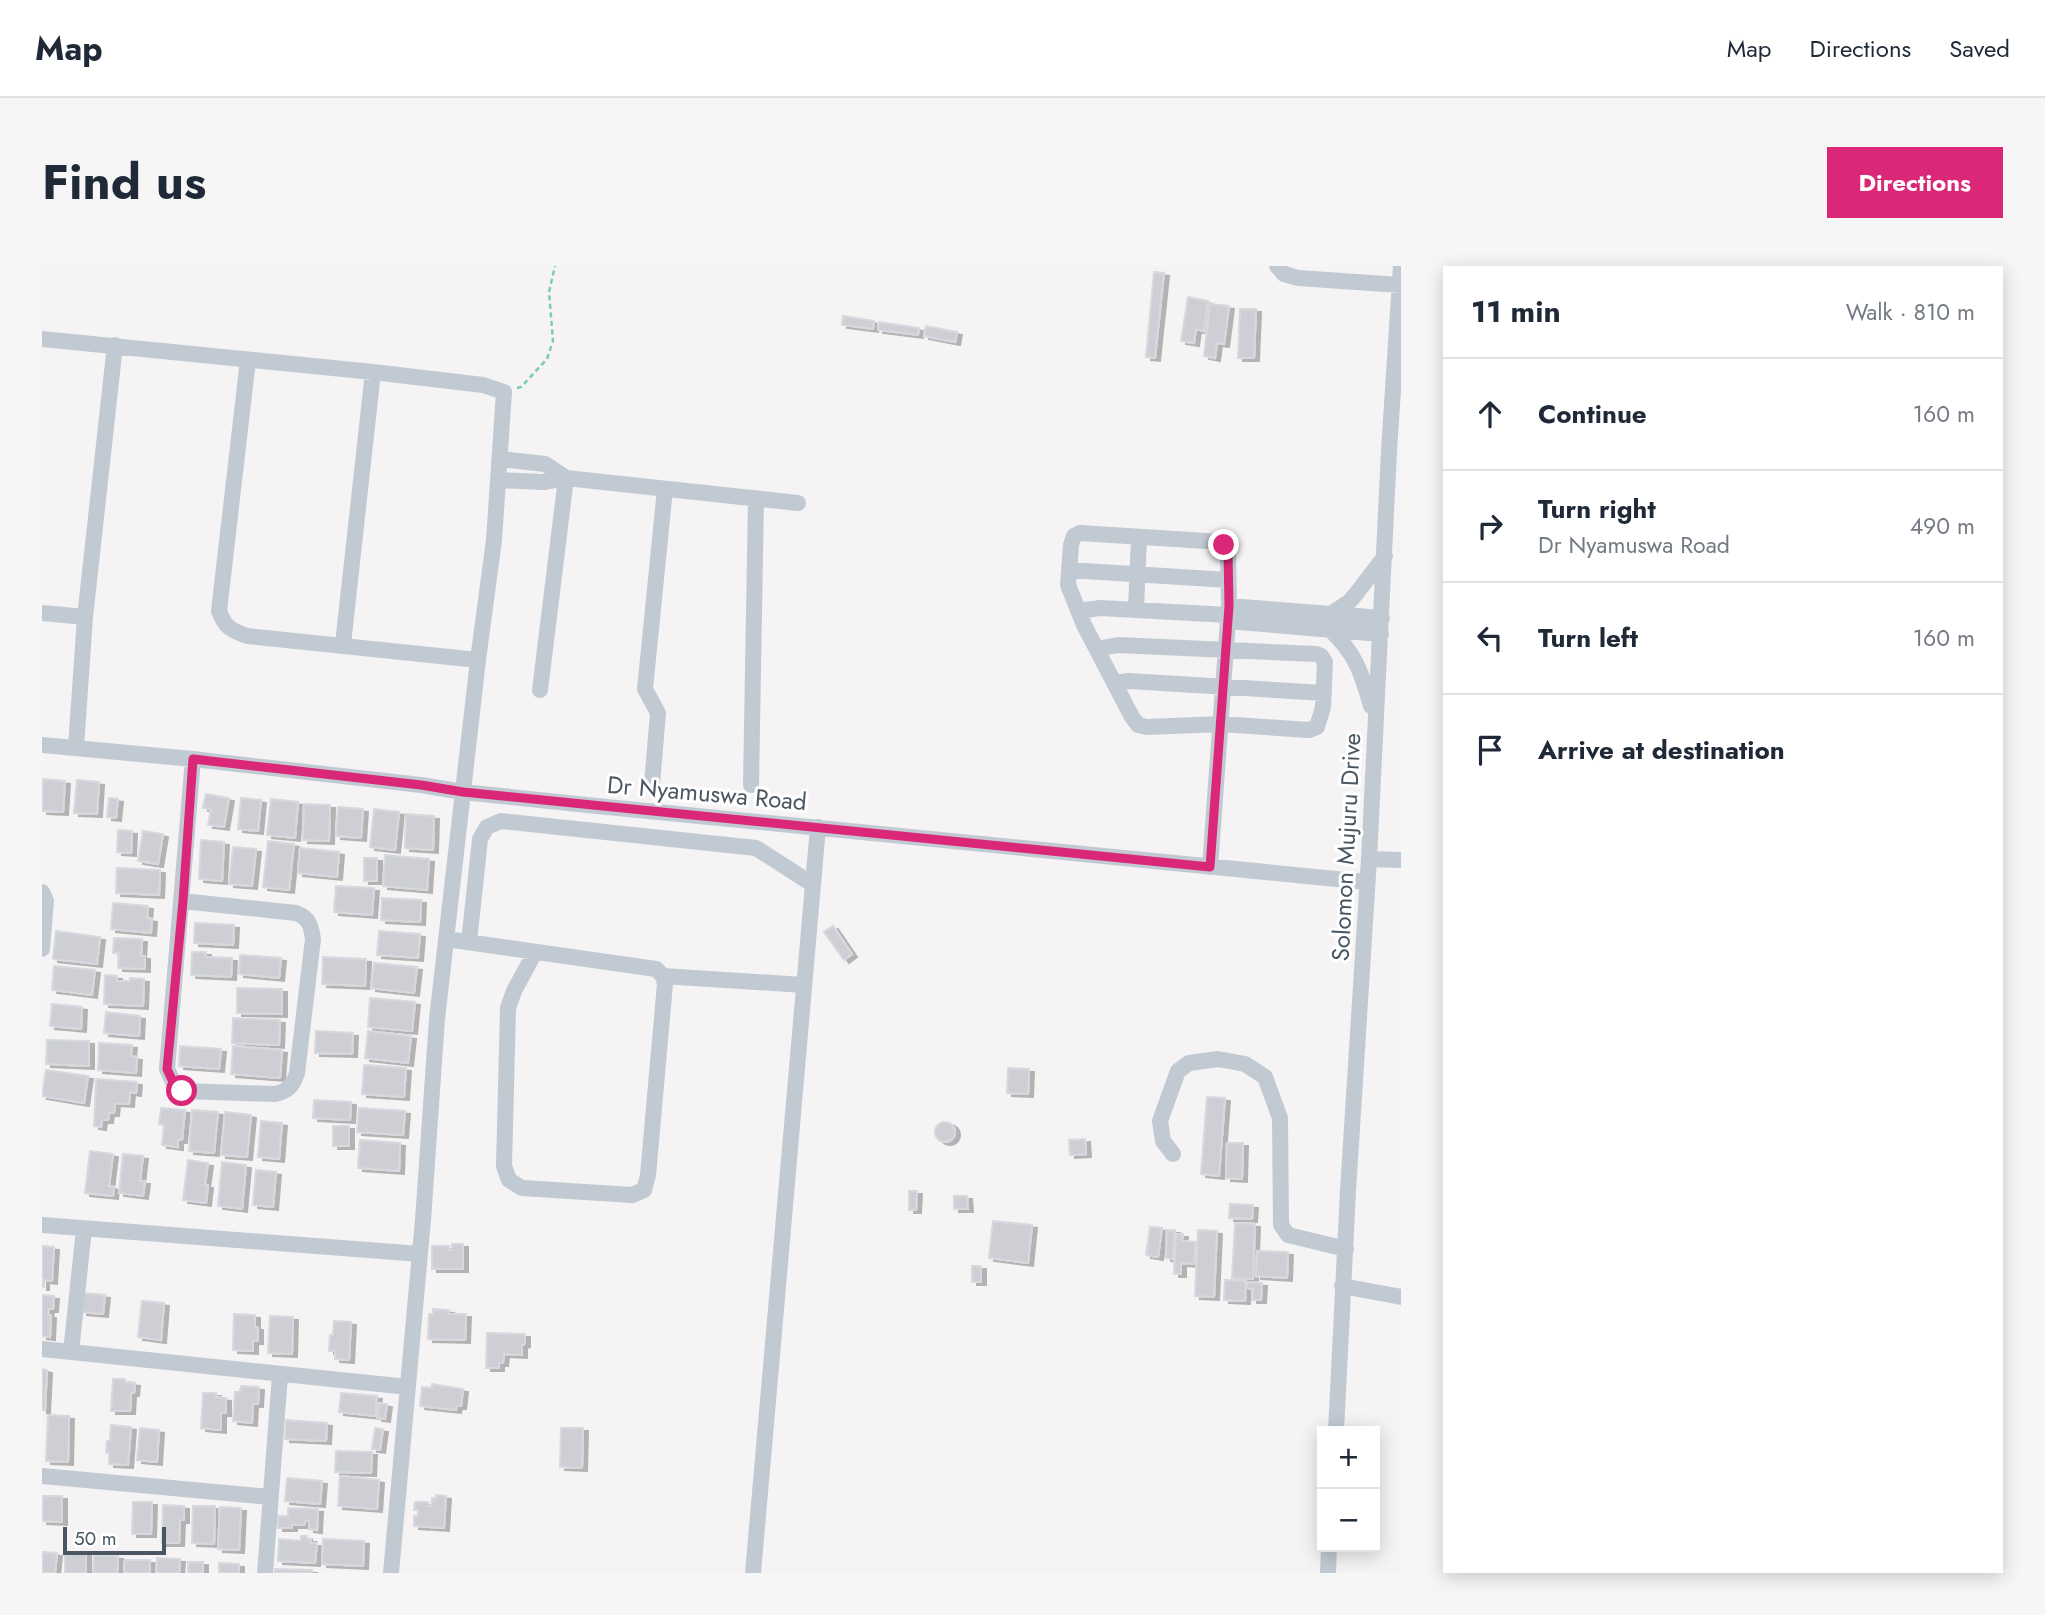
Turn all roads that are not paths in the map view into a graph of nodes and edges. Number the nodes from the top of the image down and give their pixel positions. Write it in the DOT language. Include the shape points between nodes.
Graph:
graph roads {
  1 [pos="1278,266"];
  2 [pos="1401,266"];
  3 [pos="1400,285"];
  4 [pos="1399,322"];
  5 [pos="42,339"];
  6 [pos="115,345"];
  7 [pos="248,360"];
  8 [pos="373,372"];
  9 [pos="500,458"];
  10 [pos="566,478"];
  11 [pos="498,480"];
  12 [pos="665,489"];
  13 [pos="755,498"];
  14 [pos="798,503"];
  15 [pos="1139,537"];
  16 [pos="1385,556"];
  17 [pos="1069,570"];
  18 [pos="1139,575"];
  19 [pos="1228,580"];
  20 [pos="1136,609"];
  21 [pos="1079,611"];
  22 [pos="42,613"];
  23 [pos="1228,614"];
  24 [pos="85,617"];
  25 [pos="1328,622"];
  26 [pos="1381,626"];
  27 [pos="343,644"];
  28 [pos="1097,649"];
  29 [pos="1225,651"];
  30 [pos="478,660"];
  31 [pos="1114,683"];
  32 [pos="1223,687"];
  33 [pos="540,690"];
  34 [pos="1324,693"];
  35 [pos="1375,719"];
  36 [pos="1220,724"];
  37 [pos="42,745"];
  38 [pos="76,747"];
  39 [pos="193,759"];
  40 [pos="652,784"];
  41 [pos="751,785"];
  42 [pos="463,792"];
  43 [pos="818,827"];
  44 [pos="1369,859"];
  45 [pos="1401,860"];
  46 [pos="1210,867"];
  47 [pos="1367,882"];
  48 [pos="812,884"];
  49 [pos="42,892"];
  50 [pos="183,901"];
  51 [pos="446,939"];
  52 [pos="469,942"];
  53 [pos="42,949"];
  54 [pos="535,952"];
  55 [pos="663,976"];
  56 [pos="804,985"];
  57 [pos="1172,1154"];
  58 [pos="42,1225"];
  59 [pos="84,1228"];
  60 [pos="1346,1249"];
  61 [pos="420,1254"];
  62 [pos="1342,1286"];
  63 [pos="1401,1297"];
  64 [pos="42,1349"];
  65 [pos="71,1352"];
  66 [pos="280,1374"];
  67 [pos="408,1387"];
  68 [pos="1336,1426"];
  69 [pos="42,1476"];
  70 [pos="270,1497"];
  71 [pos="1329,1552"];
  72 [pos="265,1573"];
  73 [pos="391,1573"];
  74 [pos="753,1573"];
  75 [pos="1328,1573"];
  1 -- 3 [label="street" via="1284,274 1298,278"];
  2 -- 3 [label="street, Solomon Mujuru Drive"];
  3 -- 4 [label="street, Solomon Mujuru Drive"];
  4 -- 16 [label="street, Solomon Mujuru Drive"];
  5 -- 6 [label="street"];
  6 -- 7 [label="street"];
  6 -- 24 [label="street"];
  7 -- 8 [label="street"];
  7 -- 27 [label="street" via="219,611 223,623 247,636"];
  8 -- 9 [label="street" via="483,385 503,393"];
  8 -- 27 [label="street"];
  9 -- 10 [label="street" via="545,464"];
  9 -- 11 [label="street"];
  10 -- 11 [label="street"];
  10 -- 12 [label="street"];
  10 -- 33 [label="street"];
  11 -- 30 [label="street"];
  12 -- 13 [label="street"];
  12 -- 40 [label="street" via="645,689 658,713"];
  13 -- 14 [label="street"];
  13 -- 41 [label="street"];
  15 -- 17 [label="street" via="1080,533 1071,545"];
  15 -- 18 [label="street"];
  15 -- 19 [label="street" via="1222,542 1228,552"];
  16 -- 25 [label="street"];
  16 -- 26 [label="street, Solomon Mujuru Drive"];
  17 -- 18 [label="street"];
  17 -- 21 [label="street" via="1068,585"];
  18 -- 19 [label="street"];
  18 -- 20 [label="street"];
  19 -- 23 [label="street"];
  20 -- 21 [label="street"];
  20 -- 23 [label="street"];
  21 -- 28 [label="street"];
  22 -- 24 [label="street"];
  23 -- 25 [label="street"];
  23 -- 29 [label="street"];
  24 -- 38 [label="street"];
  25 -- 26 [label="street"];
  25 -- 35 [label="street" via="1356,660"];
  26 -- 35 [label="street, Solomon Mujuru Drive"];
  27 -- 30 [label="street"];
  28 -- 29 [label="street" via="1118,645"];
  28 -- 31 [label="street"];
  29 -- 32 [label="street"];
  29 -- 34 [label="street" via="1321,656 1325,662"];
  30 -- 42 [label="street"];
  31 -- 32 [label="street"];
  31 -- 36 [label="street" via="1138,724"];
  32 -- 34 [label="street"];
  32 -- 36 [label="street"];
  34 -- 36 [label="street" via="1317,727 1308,730"];
  35 -- 44 [label="street, Solomon Mujuru Drive"];
  36 -- 46 [label="street"];
  37 -- 38 [label="street, Dr Nyamuswa Road"];
  38 -- 39 [label="street, Dr Nyamuswa Road"];
  39 -- 42 [label="street, Dr Nyamuswa Road"];
  39 -- 50 [label="street"];
  42 -- 43 [label="street, Dr Nyamuswa Road"];
  42 -- 51 [label="street"];
  43 -- 46 [label="street, Dr Nyamuswa Road"];
  43 -- 48 [label="street"];
  44 -- 45 [label="street"];
  44 -- 47 [label="street, Solomon Mujuru Drive"];
  46 -- 47 [label="street, Dr Nyamuswa Road"];
  47 -- 60 [label="street, Solomon Mujuru Drive"];
  48 -- 52 [label="street" via="755,848 501,821 487,827 480,839"];
  48 -- 56 [label="street"];
  49 -- 53 [label="street" via="46,901"];
  50 -- 50 [label="street" via="169,1078 182,1091 284,1092 297,1073 313,939 310,923 296,913"];
  51 -- 52 [label="street"];
  51 -- 61 [label="street"];
  52 -- 54 [label="street"];
  54 -- 55 [label="street" via="656,969"];
  54 -- 55 [label="street" via="508,1008 504,1166 509,1180 522,1188 632,1195 643,1190 649,1175"];
  55 -- 56 [label="street"];
  56 -- 74 [label="street"];
  57 -- 60 [label="street" via="1163,1141 1160,1121 1178,1071 1189,1062 1218,1059 1245,1064 1265,1077 1280,1118 1281,1225 1288,1236"];
  58 -- 59 [label="street"];
  59 -- 61 [label="street"];
  59 -- 65 [label="street"];
  60 -- 62 [label="street, Solomon Mujuru Drive"];
  61 -- 67 [label="street"];
  62 -- 63 [label="street"];
  62 -- 68 [label="street, Solomon Mujuru Drive"];
  64 -- 65 [label="street"];
  65 -- 66 [label="street"];
  66 -- 67 [label="street"];
  66 -- 70 [label="street"];
  67 -- 73 [label="street"];
  69 -- 70 [label="street"];
  70 -- 72 [label="street"];
  71 -- 75 [label="street"];
}
